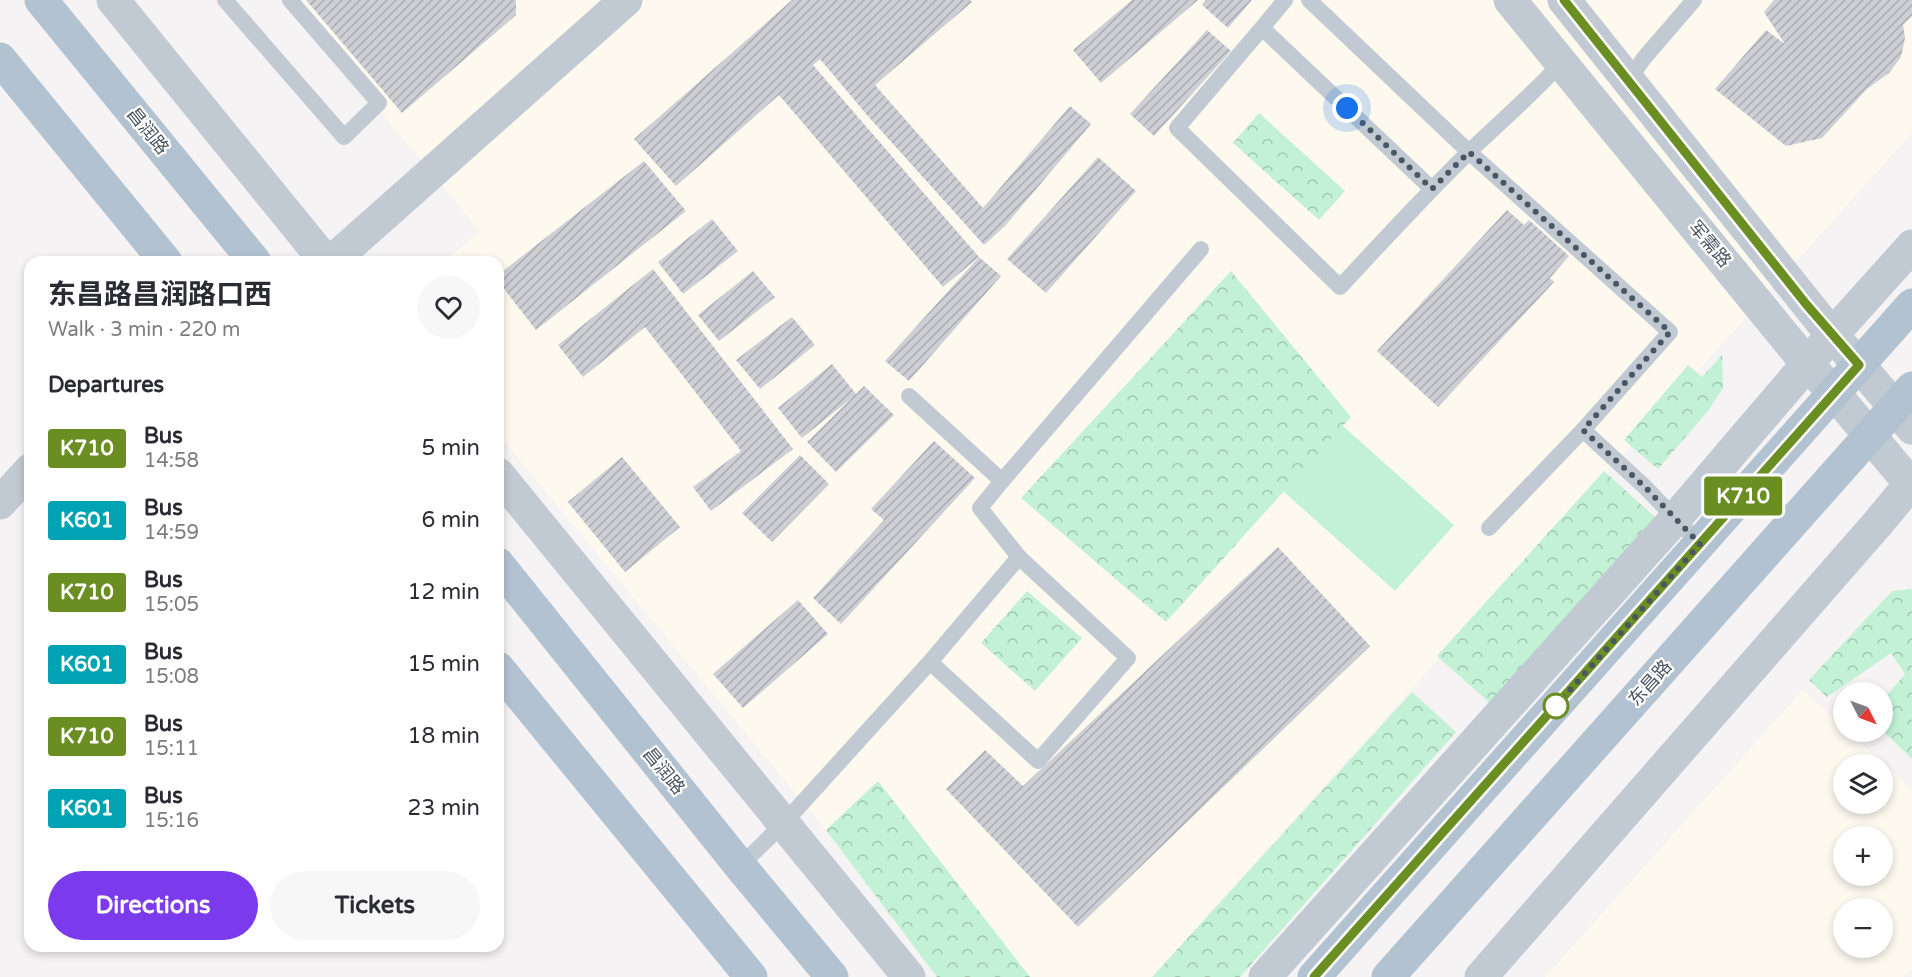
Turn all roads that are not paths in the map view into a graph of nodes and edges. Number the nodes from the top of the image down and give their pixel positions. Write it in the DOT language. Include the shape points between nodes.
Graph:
graph roads {
  1 [pos="41,0"];
  2 [pos="113,0"];
  3 [pos="225,0"];
  4 [pos="290,0"];
  5 [pos="626,0"];
  6 [pos="1285,0"];
  7 [pos="1309,0"];
  8 [pos="1510,0"];
  9 [pos="1564,0"];
  10 [pos="1694,0"];
  11 [pos="1262,28"];
  12 [pos="0,59"];
  13 [pos="1561,63"];
  14 [pos="1628,81"];
  15 [pos="1469,152"];
  16 [pos="1432,189"];
  17 [pos="1912,246"];
  18 [pos="1201,249"];
  19 [pos="161,256"];
  20 [pos="250,256"];
  21 [pos="321,256"];
  22 [pos="338,256"];
  23 [pos="1912,305"];
  24 [pos="1832,335"];
  25 [pos="1808,365"];
  26 [pos="1859,365"];
  27 [pos="1834,393"];
  28 [pos="909,396"];
  29 [pos="1906,408"];
  30 [pos="1583,430"];
  31 [pos="1870,436"];
  32 [pos="24,477"];
  33 [pos="504,481"];
  34 [pos="1002,481"];
  35 [pos="1912,484"];
  36 [pos="0,503"];
  37 [pos="1675,519"];
  38 [pos="1489,528"];
  39 [pos="1700,544"];
  40 [pos="1019,557"];
  41 [pos="504,571"];
  42 [pos="930,662"];
  43 [pos="504,675"];
  44 [pos="783,824"];
  45 [pos="740,866"];
  46 [pos="751,977"];
  47 [pos="832,977"];
  48 [pos="909,977"];
  49 [pos="1265,977"];
  50 [pos="1314,977"];
  51 [pos="1388,977"];
  52 [pos="1481,977"];
  1 -- 20 [label="main road, 昌润路"];
  2 -- 21 [label="street"];
  3 -- 4 [label="lane" via="344,136 379,103"];
  5 -- 22 [label="street"];
  6 -- 11 [label="lane"];
  7 -- 15 [label="lane"];
  8 -- 13 [label="street, 军需路"];
  9 -- 14 [label="street"];
  10 -- 14 [label="lane"];
  11 -- 16 [label="lane"];
  11 -- 16 [label="lane" via="1177,128 1340,287"];
  12 -- 19 [label="main road"];
  13 -- 15 [label="lane"];
  13 -- 25 [label="street, 军需路"];
  14 -- 24 [label="street"];
  15 -- 16 [label="lane"];
  15 -- 30 [label="lane" via="1670,332"];
  17 -- 24 [label="street"];
  18 -- 34 [label="lane"];
  23 -- 26 [label="main road"];
  24 -- 25 [label="street"];
  24 -- 26 [label="street"];
  25 -- 27 [label="street, 军需路"];
  25 -- 37 [label="street"];
  26 -- 27 [label="main road"];
  26 -- 29 [label="street"];
  27 -- 31 [label="street, 军需路"];
  27 -- 39 [label="main road"];
  28 -- 34 [label="lane"];
  29 -- 31 [label="main road, 东昌路"];
  30 -- 37 [label="lane"];
  30 -- 38 [label="lane"];
  31 -- 35 [label="street, 军需路"];
  31 -- 51 [label="main road, 东昌路"];
  32 -- 36 [label="street"];
  33 -- 44 [label="street"];
  34 -- 40 [label="lane" via="980,508"];
  35 -- 52 [label="street"];
  37 -- 39 [label="lane"];
  37 -- 49 [label="street"];
  39 -- 50 [label="main road"];
  40 -- 42 [label="lane"];
  40 -- 42 [label="lane" via="1128,657 1038,761"];
  41 -- 45 [label="main road, 昌润路"];
  42 -- 44 [label="lane"];
  43 -- 46 [label="main road"];
  44 -- 45 [label="lane"];
  44 -- 48 [label="street"];
  45 -- 47 [label="main road, 昌润路"];
}
